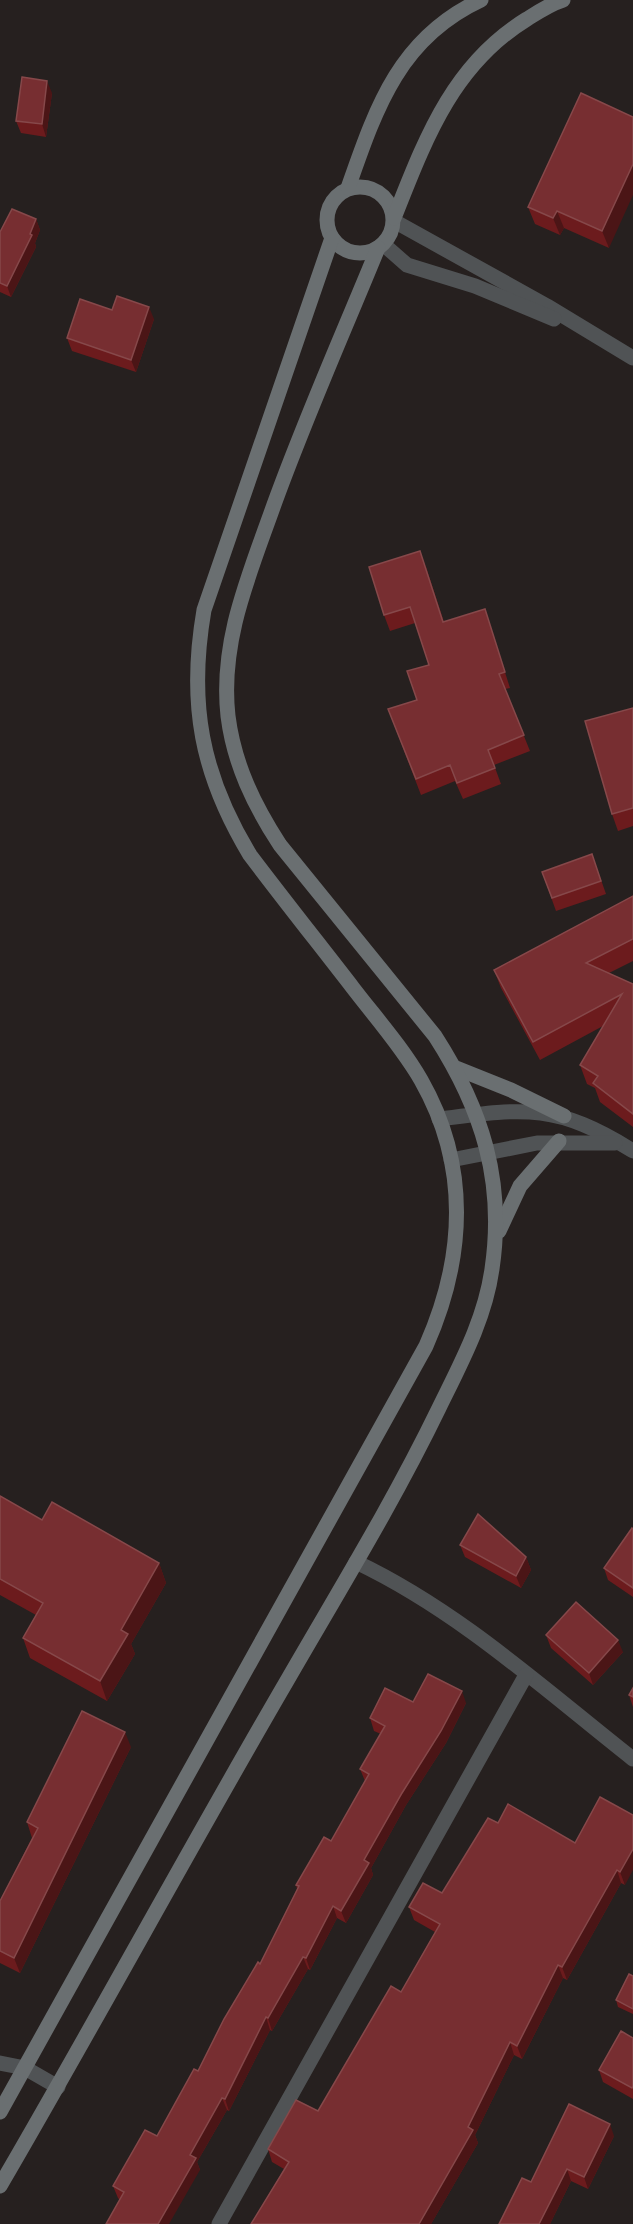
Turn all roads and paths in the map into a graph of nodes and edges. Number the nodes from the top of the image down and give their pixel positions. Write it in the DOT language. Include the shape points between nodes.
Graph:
graph roads {
  1 [pos="482,0"];
  2 [pos="563,0"];
  3 [pos="348,188"];
  4 [pos="394,220"];
  5 [pos="332,238"];
  6 [pos="381,246"];
  7 [pos="571,323"];
  8 [pos="633,358"];
  9 [pos="456,1068"];
  10 [pos="477,1114"];
  11 [pos="564,1116"];
  12 [pos="439,1119"];
  13 [pos="559,1141"];
  14 [pos="627,1147"];
  15 [pos="488,1152"];
  16 [pos="451,1160"];
  17 [pos="496,1239"];
  18 [pos="356,1562"];
  19 [pos="526,1675"];
  20 [pos="633,1759"];
  21 [pos="0,2063"];
  22 [pos="25,2068"];
  23 [pos="58,2087"];
  24 [pos="0,2112"];
  25 [pos="0,2186"];
  26 [pos="219,2224"];
  1 -- 3 [label="main road" via="448,17 409,56 375,113"];
  2 -- 4 [label="main road" via="511,29 472,63 438,115"];
  3 -- 4 [label="main road" via="369,187 378,191 392,208"];
  3 -- 5 [label="main road" via="339,193 328,210"];
  4 -- 6 [label="main road"];
  4 -- 7 [label="street"];
  5 -- 6 [label="main road" via="339,246 358,253"];
  5 -- 12 [label="main road" via="204,610 198,646 198,719 216,790 250,855 403,1052"];
  6 -- 7 [label="street" via="417,269 475,286 551,319"];
  6 -- 9 [label="main road" via="303,424 236,612 226,681 228,716 246,784 267,826 435,1036"];
  7 -- 8 [label="street"];
  9 -- 10 [label="main road"];
  9 -- 11 [label="main road"];
  10 -- 11 [label="street" via="528,1111"];
  10 -- 12 [label="street"];
  10 -- 15 [label="main road"];
  11 -- 14 [label="street"];
  12 -- 16 [label="main road"];
  13 -- 14 [label="street"];
  13 -- 15 [label="street"];
  13 -- 17 [label="main road" via="520,1186"];
  15 -- 16 [label="street"];
  15 -- 17 [label="main road"];
  16 -- 22 [label="main road" via="457,1211 456,1246 450,1281 426,1346"];
  17 -- 18 [label="main road" via="486,1301 464,1356"];
  18 -- 19 [label="street" via="456,1619"];
  18 -- 23 [label="main road"];
  19 -- 20 [label="street"];
  19 -- 26 [label="street"];
  21 -- 22 [label="street"];
  22 -- 23 [label="street"];
  22 -- 24 [label="main road"];
  23 -- 25 [label="main road"];
}
